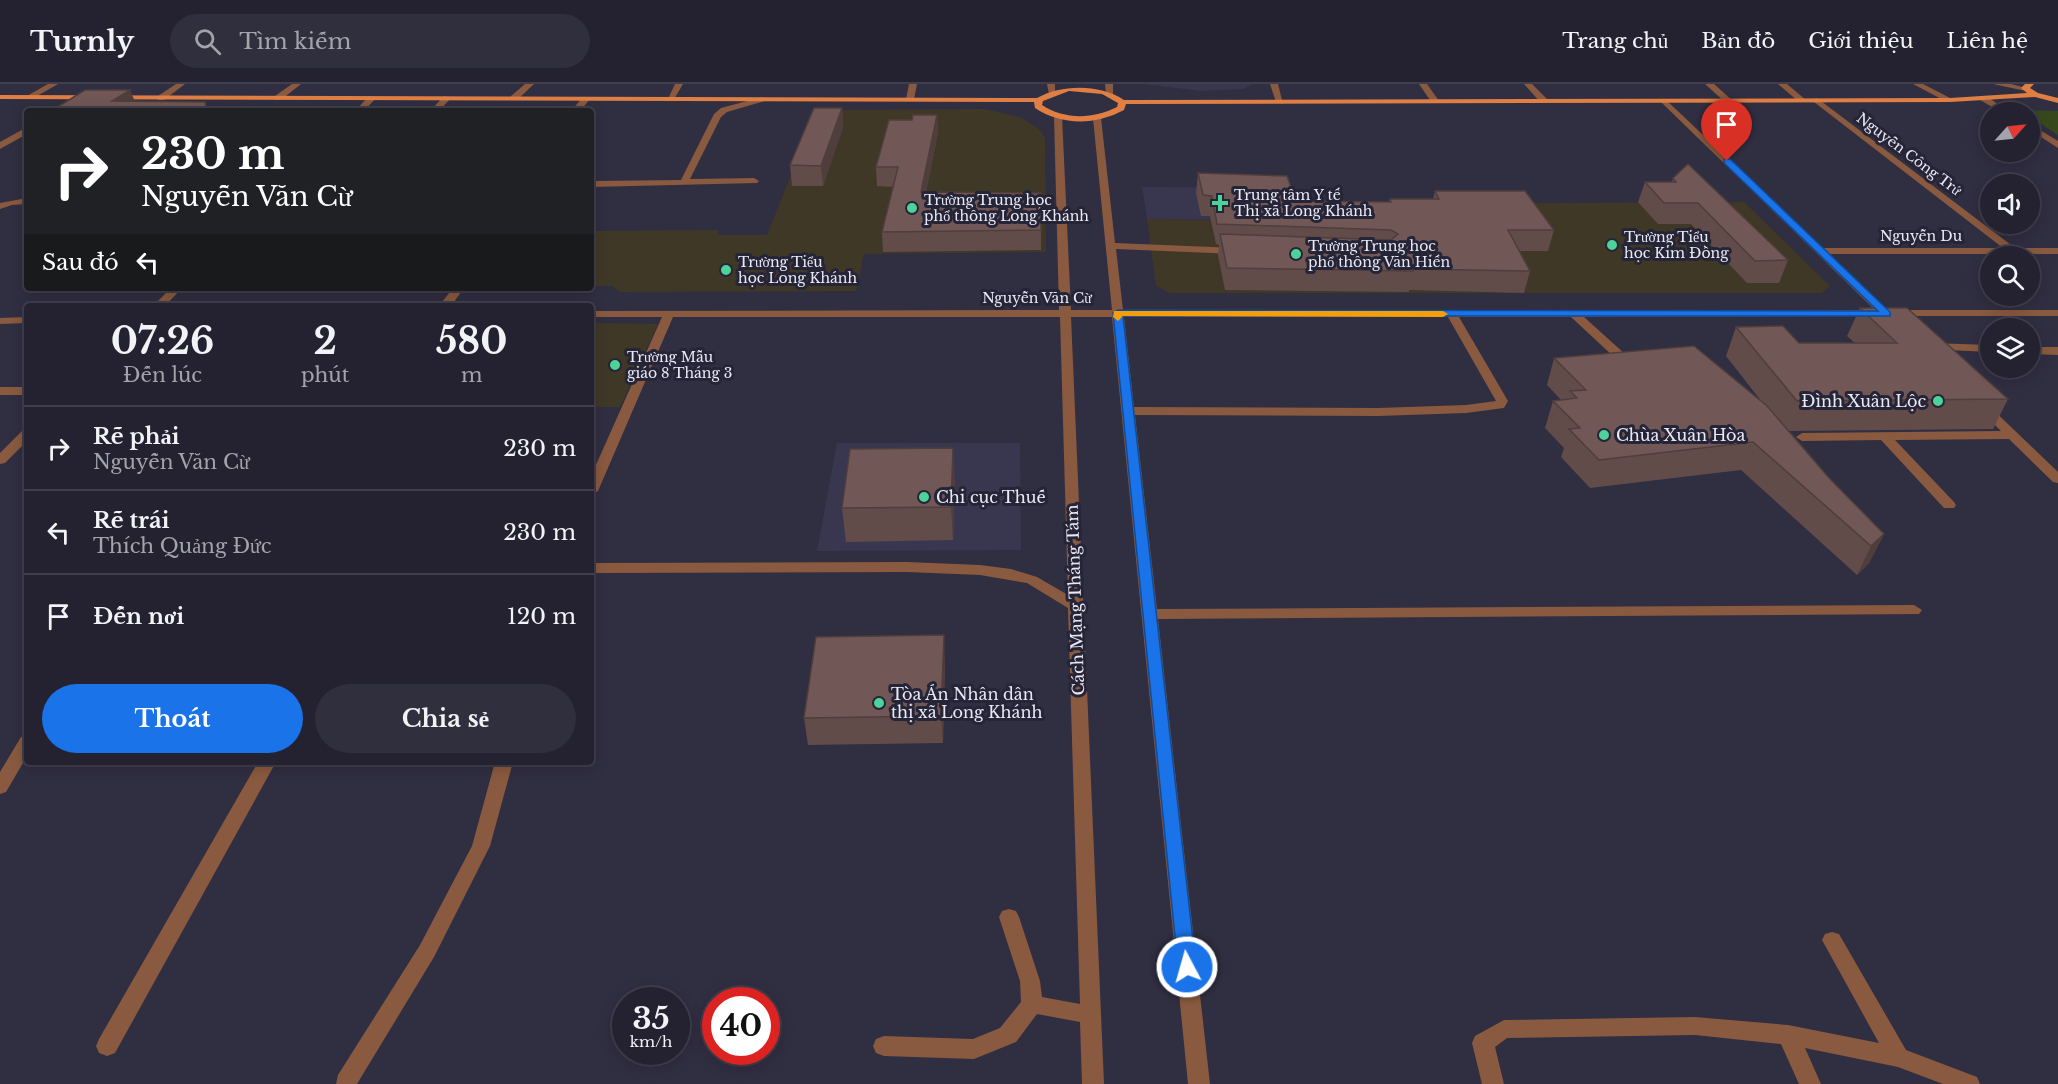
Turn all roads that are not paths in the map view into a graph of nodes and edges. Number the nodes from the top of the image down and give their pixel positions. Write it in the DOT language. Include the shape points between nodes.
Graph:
graph roads {
  1 [pos="54,84"];
  2 [pos="182,84"];
  3 [pos="297,84"];
  4 [pos="530,84"];
  5 [pos="679,84"];
  6 [pos="913,84"];
  7 [pos="1109,84"];
  8 [pos="1274,84"];
  9 [pos="1423,84"];
  10 [pos="1528,84"];
  11 [pos="1709,84"];
  12 [pos="1782,84"];
  13 [pos="1917,84"];
  14 [pos="1997,84"];
  15 [pos="1084,87"];
  16 [pos="2028,87"];
  17 [pos="1051,88"];
  18 [pos="1110,94"];
  19 [pos="2035,95"];
  20 [pos="0,97"];
  21 [pos="29,97"];
  22 [pos="81,98"];
  23 [pos="161,98"];
  24 [pos="278,98"];
  25 [pos="372,98"];
  26 [pos="447,98"];
  27 [pos="514,98"];
  28 [pos="1983,98"];
  29 [pos="586,99"];
  30 [pos="670,99"];
  31 [pos="762,99"];
  32 [pos="910,99"];
  33 [pos="1039,100"];
  34 [pos="1665,100"];
  35 [pos="1729,100"];
  36 [pos="1802,100"];
  37 [pos="1817,100"];
  38 [pos="1950,100"];
  39 [pos="1435,101"];
  40 [pos="1544,101"];
  41 [pos="2058,101"];
  42 [pos="1122,102"];
  43 [pos="1280,102"];
  44 [pos="1990,102"];
  45 [pos="64,108"];
  46 [pos="362,108"];
  47 [pos="437,108"];
  48 [pos="578,108"];
  49 [pos="1058,116"];
  50 [pos="1097,118"];
  51 [pos="24,132"];
  52 [pos="2040,133"];
  53 [pos="2058,145"];
  54 [pos="0,146"];
  55 [pos="685,181"];
  56 [pos="754,181"];
  57 [pos="594,184"];
  58 [pos="24,202"];
  59 [pos="0,206"];
  60 [pos="1111,246"];
  61 [pos="2007,246"];
  62 [pos="2040,250"];
  63 [pos="2058,250"];
  64 [pos="1249,251"];
  65 [pos="1821,251"];
  66 [pos="1980,251"];
  67 [pos="174,291"];
  68 [pos="457,291"];
  69 [pos="162,303"];
  70 [pos="447,303"];
  71 [pos="1065,312"];
  72 [pos="1118,313"];
  73 [pos="2058,313"];
  74 [pos="594,314"];
  75 [pos="669,314"];
  76 [pos="1452,314"];
  77 [pos="1575,314"];
  78 [pos="1891,318"];
  79 [pos="24,320"];
  80 [pos="0,321"];
  81 [pos="1980,349"];
  82 [pos="2040,351"];
  83 [pos="2058,351"];
  84 [pos="1937,363"];
  85 [pos="1637,372"];
  86 [pos="0,391"];
  87 [pos="24,391"];
  88 [pos="1971,395"];
  89 [pos="1128,411"];
  90 [pos="2013,435"];
  91 [pos="1884,436"];
  92 [pos="24,437"];
  93 [pos="1802,437"];
  94 [pos="0,460"];
  95 [pos="2058,479"];
  96 [pos="594,484"];
  97 [pos="1949,505"];
  98 [pos="594,568"];
  99 [pos="1076,606"];
  100 [pos="1914,610"];
  101 [pos="1149,614"];
  102 [pos="24,746"];
  103 [pos="265,765"];
  104 [pos="503,765"];
  105 [pos="0,787"];
  106 [pos="1009,917"];
  107 [pos="1832,940"];
  108 [pos="1032,1004"];
  109 [pos="1091,1015"];
  110 [pos="1788,1035"];
  111 [pos="107,1046"];
  112 [pos="884,1046"];
  113 [pos="1898,1057"];
  114 [pos="346,1082"];
  115 [pos="1093,1084"];
  116 [pos="1199,1084"];
  117 [pos="1493,1084"];
  118 [pos="1810,1084"];
  119 [pos="1969,1084"];
  1 -- 21 [label="street"];
  2 -- 23 [label="street"];
  3 -- 24 [label="street"];
  4 -- 27 [label="street"];
  5 -- 30 [label="street"];
  6 -- 32 [label="street"];
  7 -- 18 [label="street"];
  8 -- 43 [label="street"];
  9 -- 39 [label="street"];
  10 -- 40 [label="street"];
  11 -- 35 [label="street"];
  12 -- 36 [label="street"];
  13 -- 38 [label="street"];
  14 -- 16 [label="street"];
  15 -- 17 [label="main road"];
  15 -- 18 [label="main road"];
  16 -- 19 [label="main road"];
  17 -- 33 [label="main road"];
  18 -- 42 [label="main road"];
  19 -- 28 [label="main road"];
  19 -- 41 [label="main road"];
  20 -- 21 [label="main road"];
  21 -- 22 [label="main road"];
  22 -- 23 [label="main road"];
  22 -- 45 [label="street"];
  23 -- 24 [label="main road"];
  24 -- 25 [label="main road"];
  25 -- 26 [label="main road"];
  25 -- 46 [label="street"];
  26 -- 27 [label="main road"];
  26 -- 47 [label="street"];
  27 -- 29 [label="main road"];
  28 -- 38 [label="main road"];
  28 -- 44 [label="street"];
  29 -- 30 [label="main road"];
  29 -- 48 [label="street"];
  30 -- 31 [label="main road"];
  31 -- 32 [label="main road"];
  31 -- 55 [label="street" via="724,110 717,116"];
  32 -- 33 [label="main road"];
  33 -- 49 [label="main road" via="1038,106 1045,112"];
  34 -- 35 [label="main road"];
  34 -- 40 [label="main road"];
  34 -- 65 [label="street"];
  35 -- 36 [label="main road"];
  36 -- 37 [label="main road"];
  37 -- 38 [label="main road"];
  37 -- 61 [label="street, Nguyễn Công Trứ"];
  39 -- 40 [label="main road"];
  39 -- 43 [label="main road"];
  42 -- 43 [label="main road"];
  42 -- 50 [label="main road" via="1121,108 1112,114"];
  49 -- 50 [label="main road"];
  49 -- 71 [label="street, Cách Mạng Tháng Tám"];
  50 -- 60 [label="street"];
  51 -- 54 [label="street"];
  52 -- 53 [label="street"];
  55 -- 56 [label="street"];
  55 -- 57 [label="street"];
  58 -- 59 [label="street"];
  60 -- 64 [label="street"];
  60 -- 72 [label="street"];
  62 -- 63 [label="street, Nguyễn Du"];
  65 -- 66 [label="street, Nguyễn Du"];
  65 -- 78 [label="street"];
  67 -- 69 [label="street"];
  68 -- 70 [label="street"];
  71 -- 72 [label="street, Nguyễn Văn Cừ"];
  71 -- 75 [label="street, Nguyễn Văn Cừ"];
  71 -- 99 [label="street, Cách Mạng Tháng Tám"];
  72 -- 76 [label="street, Nguyễn Văn Cừ"];
  72 -- 89 [label="street"];
  73 -- 78 [label="street, Nguyễn Văn Cừ"];
  74 -- 75 [label="street, Nguyễn Văn Cừ"];
  75 -- 96 [label="street"];
  76 -- 77 [label="street, Nguyễn Văn Cừ"];
  76 -- 89 [label="street" via="1490,377 1502,401 1500,405 1378,412"];
  77 -- 78 [label="street, Nguyễn Văn Cừ"];
  77 -- 85 [label="street"];
  79 -- 80 [label="street"];
  81 -- 84 [label="street" via="1921,347"];
  82 -- 83 [label="street"];
  86 -- 87 [label="street"];
  88 -- 90 [label="street"];
  89 -- 101 [label="street"];
  90 -- 91 [label="street"];
  90 -- 95 [label="street"];
  91 -- 93 [label="street"];
  91 -- 97 [label="street"];
  92 -- 94 [label="street"];
  98 -- 99 [label="street" via="980,570 1032,580"];
  99 -- 109 [label="street, Cách Mạng Tháng Tám"];
  100 -- 101 [label="street"];
  101 -- 116 [label="street"];
  102 -- 105 [label="street"];
  103 -- 111 [label="street"];
  104 -- 114 [label="street" via="480,846 427,951"];
  106 -- 108 [label="street" via="1030,981"];
  107 -- 113 [label="street"];
  108 -- 109 [label="street"];
  108 -- 112 [label="street" via="1008,1035 974,1049"];
  109 -- 115 [label="street, Cách Mạng Tháng Tám"];
  110 -- 113 [label="street"];
  110 -- 117 [label="street" via="1695,1026 1504,1029 1483,1043"];
  110 -- 118 [label="street"];
  113 -- 119 [label="street"];
}
